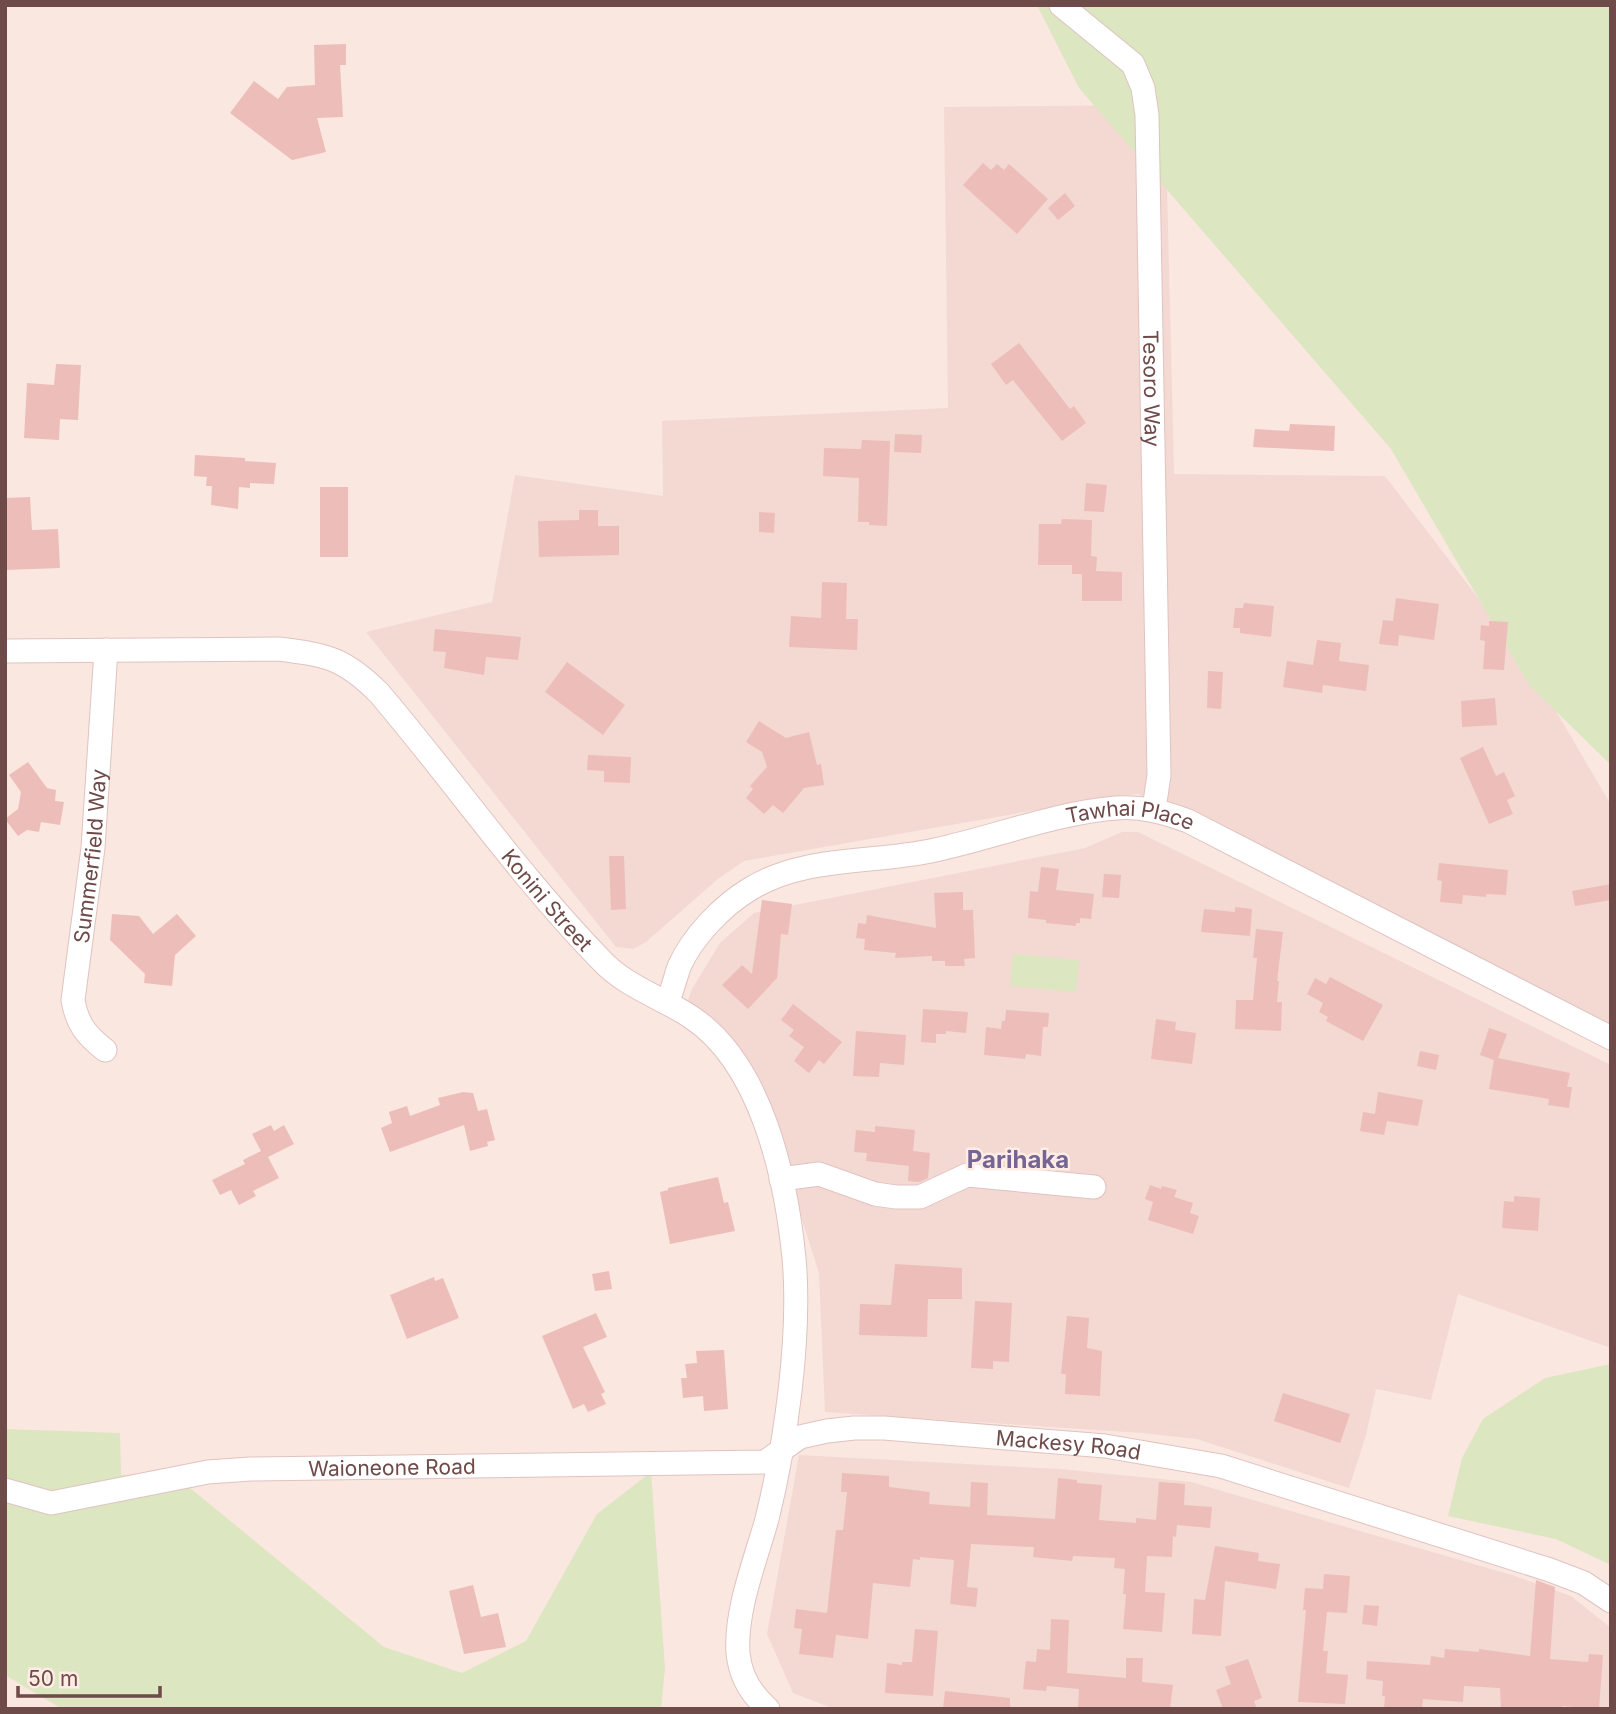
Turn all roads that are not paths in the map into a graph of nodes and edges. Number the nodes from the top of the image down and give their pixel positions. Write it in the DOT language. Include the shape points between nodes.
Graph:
graph roads {
  1 [pos="1061,5"];
  2 [pos="106,650"];
  3 [pos="5,652"];
  4 [pos="1154,809"];
  5 [pos="667,1003"];
  6 [pos="1611,1038"];
  7 [pos="105,1050"];
  8 [pos="781,1179"];
  9 [pos="1094,1187"];
  10 [pos="780,1451"];
  11 [pos="5,1490"];
  12 [pos="1611,1601"];
  13 [pos="768,1709"];
  1 -- 4 [label="street, Tesoro Way" via="1133,64 1147,115 1159,775"];
  2 -- 3 [label="street, Konini Street"];
  2 -- 5 [label="street, Konini Street" via="279,649 345,664 399,717 602,962"];
  2 -- 7 [label="street, Summerfield Way" via="93,848 73,1000 76,1018"];
  4 -- 5 [label="street, Tawhai Place" via="1083,812 932,851 804,868 773,878 721,912 692,944"];
  4 -- 6 [label="street, Tawhai Place" via="1188,821"];
  5 -- 8 [label="street, Konini Street" via="714,1035 746,1080"];
  8 -- 9 [label="street" via="818,1174 875,1194 920,1197 967,1175"];
  8 -- 10 [label="street, Konini Street" via="794,1261 795,1324"];
  10 -- 11 [label="street, Waioneone Road" via="765,1462 250,1469 208,1472 51,1503"];
  10 -- 12 [label="street, Mackesy Road" via="800,1437 827,1431 884,1428 1105,1446 1221,1466 1550,1570 1584,1583"];
  10 -- 13 [label="street" via="738,1637 741,1671 748,1687"];
}
